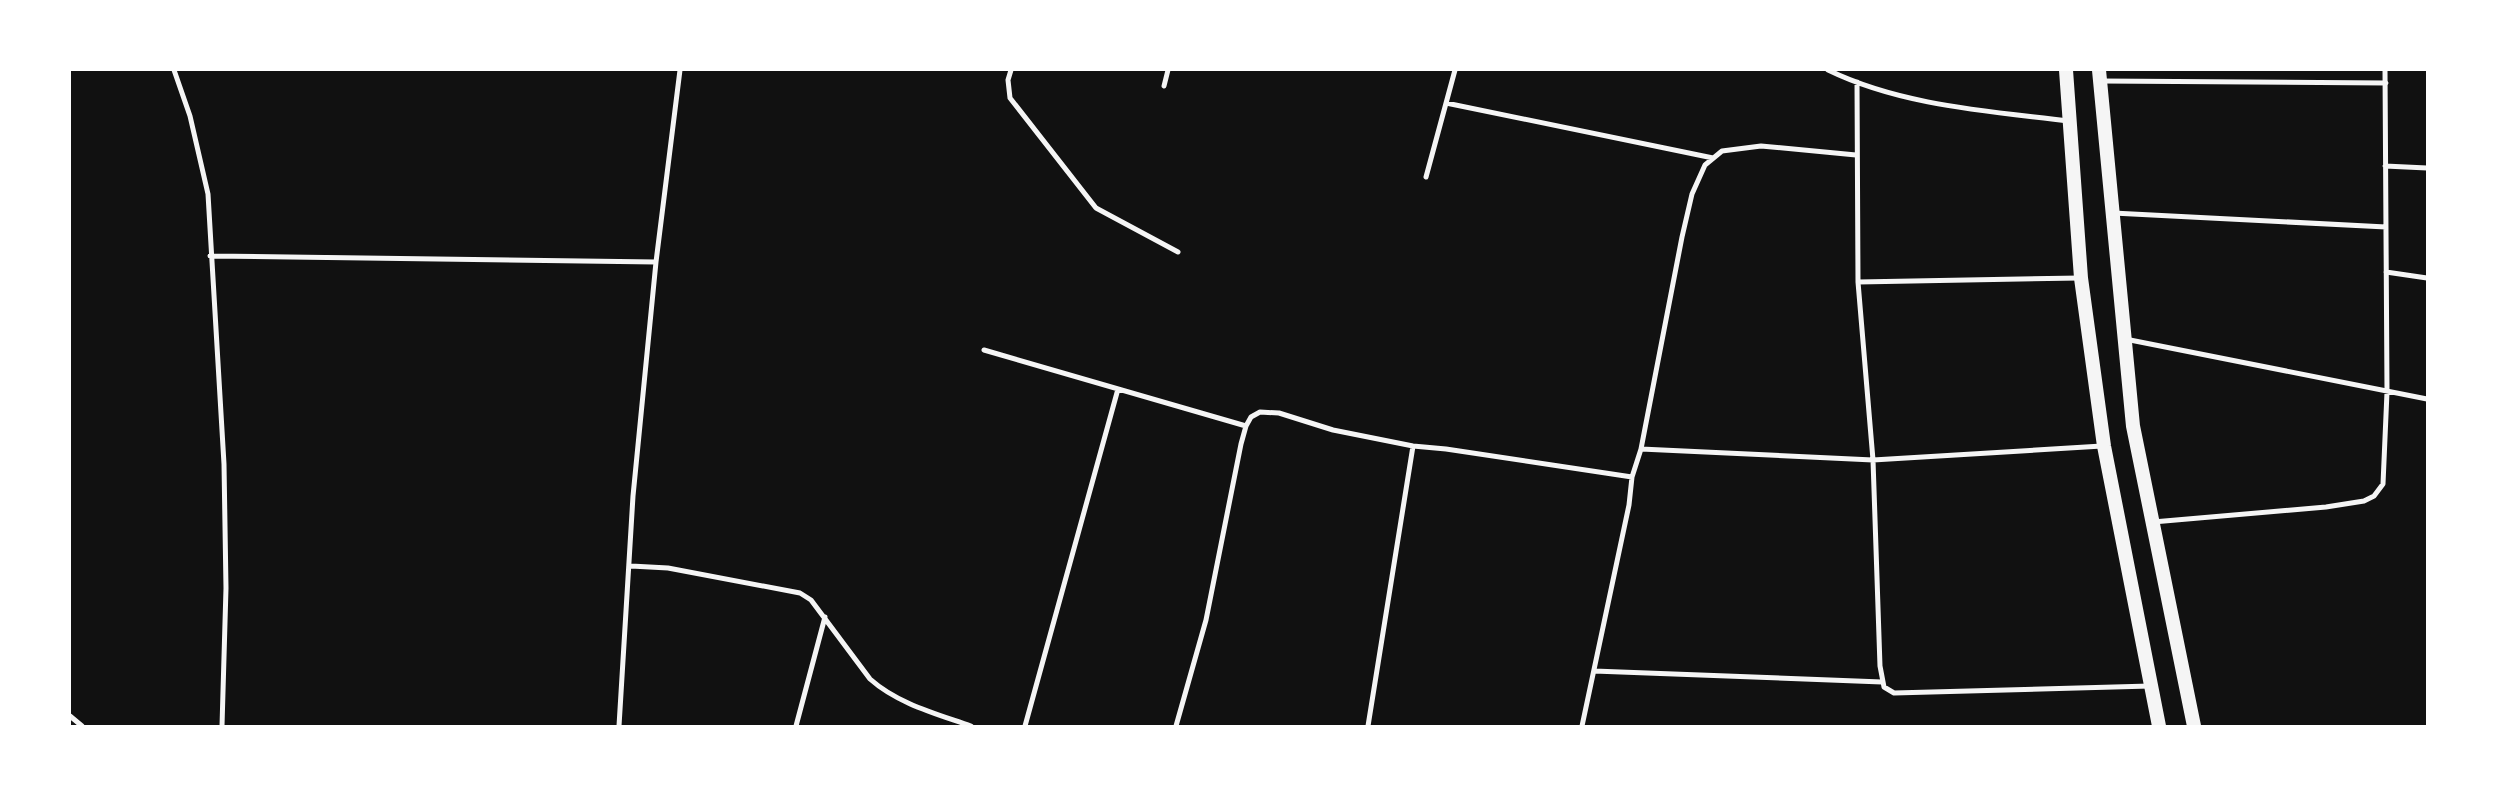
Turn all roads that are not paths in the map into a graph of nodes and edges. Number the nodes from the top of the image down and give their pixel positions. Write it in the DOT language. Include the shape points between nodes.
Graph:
graph roads {
  1 [pos="174,70"];
  2 [pos="680,70"];
  3 [pos="1011,70"];
  4 [pos="1168,70"];
  5 [pos="1455,70"];
  6 [pos="1828,70"];
  7 [pos="2066,70"];
  8 [pos="2385,70"];
  9 [pos="2100,75"];
  10 [pos="1857,82"];
  11 [pos="2386,83"];
  12 [pos="1164,86"];
  13 [pos="1446,103"];
  14 [pos="2070,121"];
  15 [pos="1856,155"];
  16 [pos="1713,158"];
  17 [pos="2385,166"];
  18 [pos="2427,168"];
  19 [pos="1426,177"];
  20 [pos="2112,213"];
  21 [pos="2386,228"];
  22 [pos="1178,252"];
  23 [pos="210,256"];
  24 [pos="656,262"];
  25 [pos="2386,272"];
  26 [pos="2081,278"];
  27 [pos="2427,278"];
  28 [pos="1858,282"];
  29 [pos="2125,339"];
  30 [pos="984,350"];
  31 [pos="1118,389"];
  32 [pos="2387,392"];
  33 [pos="2427,399"];
  34 [pos="1246,426"];
  35 [pos="1413,446"];
  36 [pos="2104,446"];
  37 [pos="1641,450"];
  38 [pos="1872,460"];
  39 [pos="1632,477"];
  40 [pos="2152,522"];
  41 [pos="631,566"];
  42 [pos="825,617"];
  43 [pos="1594,671"];
  44 [pos="1882,682"];
  45 [pos="2151,686"];
  46 [pos="70,716"];
  47 [pos="82,726"];
  48 [pos="222,726"];
  49 [pos="619,726"];
  50 [pos="796,726"];
  51 [pos="972,726"];
  52 [pos="1025,726"];
  53 [pos="1176,726"];
  54 [pos="1368,726"];
  55 [pos="1582,726"];
  56 [pos="2160,726"];
  57 [pos="2194,726"];
  1 -- 23 [label="street" via="190,116 208,194"];
  2 -- 24 [label="street"];
  3 -- 22 [label="street" via="1008,80 1010,98 1096,208"];
  4 -- 12 [label="street"];
  5 -- 13 [label="street"];
  6 -- 10 [label="street"];
  7 -- 14 [label="highway"];
  8 -- 11 [label="street"];
  9 -- 11 [label="street"];
  9 -- 20 [label="highway"];
  10 -- 14 [label="street" via="1948,106"];
  10 -- 15 [label="street"];
  11 -- 17 [label="street"];
  13 -- 16 [label="street"];
  13 -- 19 [label="street"];
  14 -- 26 [label="highway"];
  15 -- 16 [label="street" via="1761,146 1722,151"];
  15 -- 28 [label="street"];
  16 -- 37 [label="street" via="1705,166 1692,194"];
  17 -- 18 [label="street"];
  17 -- 21 [label="street"];
  20 -- 21 [label="street"];
  20 -- 29 [label="highway"];
  21 -- 25 [label="street"];
  23 -- 24 [label="street"];
  23 -- 48 [label="street" via="224,464"];
  24 -- 41 [label="street" via="633,496"];
  25 -- 27 [label="street"];
  25 -- 32 [label="street"];
  26 -- 28 [label="street"];
  26 -- 36 [label="highway"];
  28 -- 38 [label="street"];
  29 -- 32 [label="street"];
  29 -- 40 [label="highway" via="2134,426"];
  30 -- 31 [label="street"];
  31 -- 34 [label="street"];
  31 -- 52 [label="street"];
  32 -- 33 [label="street"];
  32 -- 40 [label="street" via="2385,479 2374,496 2364,501 2326,507"];
  34 -- 35 [label="street" via="1251,416 1260,412 1279,414 1333,430"];
  34 -- 53 [label="street" via="1206,620"];
  35 -- 39 [label="street"];
  35 -- 54 [label="street"];
  36 -- 38 [label="street"];
  36 -- 45 [label="highway"];
  37 -- 38 [label="street"];
  37 -- 39 [label="street"];
  38 -- 44 [label="street"];
  39 -- 43 [label="street"];
  40 -- 57 [label="highway"];
  41 -- 42 [label="street" via="668,568 800,592"];
  41 -- 49 [label="street"];
  42 -- 50 [label="street"];
  42 -- 51 [label="street" via="880,688 924,709"];
  43 -- 44 [label="street"];
  43 -- 55 [label="street"];
  44 -- 45 [label="street" via="1894,693"];
  45 -- 56 [label="highway"];
  46 -- 47 [label="street"];
}
